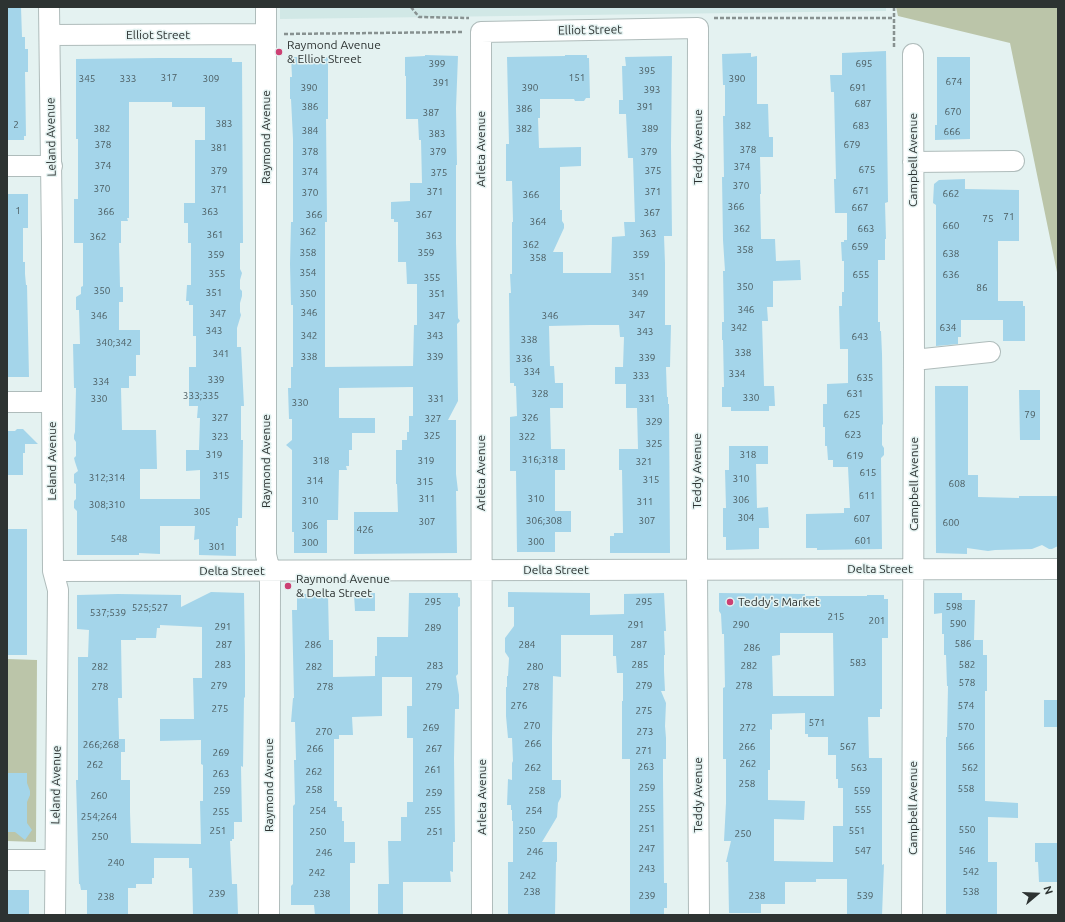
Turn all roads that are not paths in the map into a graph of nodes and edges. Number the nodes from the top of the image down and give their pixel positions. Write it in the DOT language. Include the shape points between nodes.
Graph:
graph roads {
  1 [pos="49,7"];
  2 [pos="266,7"];
  3 [pos="698,28"];
  4 [pos="481,32"];
  5 [pos="266,34"];
  6 [pos="50,35"];
  7 [pos="913,54"];
  8 [pos="1014,161"];
  9 [pos="913,162"];
  10 [pos="7,166"];
  11 [pos="52,166"];
  12 [pos="990,352"];
  13 [pos="914,360"];
  14 [pos="7,402"];
  15 [pos="52,402"];
  16 [pos="914,568"];
  17 [pos="1058,569"];
  18 [pos="482,570"];
  19 [pos="697,570"];
  20 [pos="53,571"];
  21 [pos="270,571"];
  22 [pos="7,860"];
  23 [pos="55,860"];
  24 [pos="55,915"];
  25 [pos="269,915"];
  26 [pos="482,915"];
  27 [pos="699,915"];
  28 [pos="912,915"];
  1 -- 6 [label="street, Leland Avenue"];
  2 -- 5 [label="street, Raymond Avenue"];
  3 -- 4 [label="street, Elliot Street"];
  3 -- 19 [label="street, Teddy Avenue"];
  4 -- 18 [label="street, Arleta Avenue"];
  5 -- 6 [label="street, Elliot Street"];
  5 -- 21 [label="street, Raymond Avenue" via="266,554"];
  6 -- 11 [label="street, Leland Avenue"];
  7 -- 9 [label="street, Campbell Avenue"];
  8 -- 9 [label="street"];
  9 -- 13 [label="street, Campbell Avenue"];
  10 -- 11 [label="street"];
  11 -- 15 [label="street, Leland Avenue"];
  12 -- 13 [label="street"];
  13 -- 16 [label="street, Campbell Avenue"];
  14 -- 15 [label="street"];
  15 -- 20 [label="street, Leland Avenue"];
  16 -- 17 [label="street, Delta Street"];
  16 -- 19 [label="street, Delta Street"];
  16 -- 28 [label="street, Campbell Avenue"];
  18 -- 19 [label="street, Delta Street"];
  18 -- 21 [label="street, Delta Street"];
  18 -- 26 [label="street, Arleta Avenue"];
  19 -- 27 [label="street, Teddy Avenue"];
  20 -- 21 [label="street, Delta Street"];
  20 -- 23 [label="street, Leland Avenue" via="58,590"];
  21 -- 25 [label="street, Raymond Avenue"];
  22 -- 23 [label="street"];
  23 -- 24 [label="street, Leland Avenue"];
}
